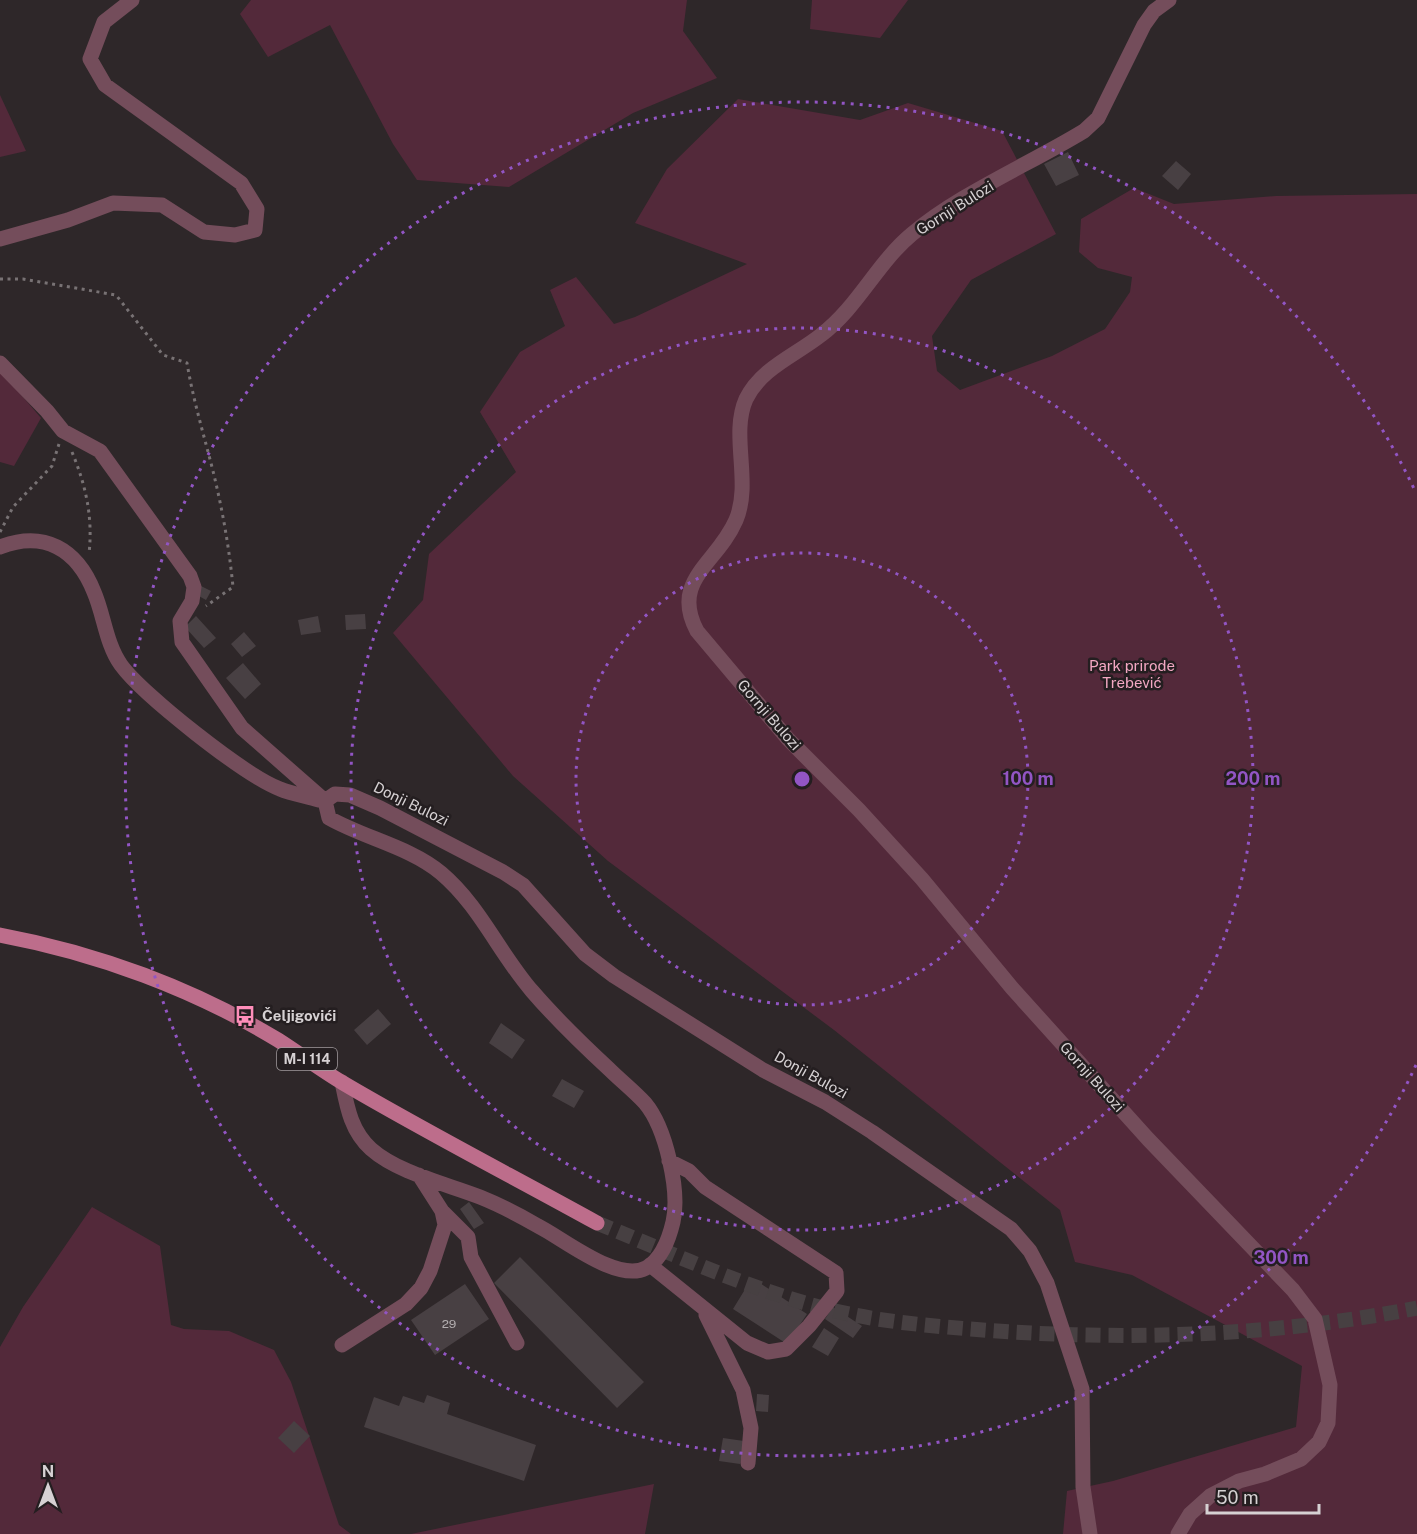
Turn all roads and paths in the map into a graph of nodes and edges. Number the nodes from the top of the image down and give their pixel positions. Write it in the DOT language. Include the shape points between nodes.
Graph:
graph roads {
  1 [pos="132,0"];
  2 [pos="1169,0"];
  3 [pos="0,239"];
  4 [pos="0,279"];
  5 [pos="0,363"];
  6 [pos="63,431"];
  7 [pos="0,532"];
  8 [pos="0,547"];
  9 [pos="86,574"];
  10 [pos="186,612"];
  11 [pos="325,801"];
  12 [pos="0,934"];
  13 [pos="342,1082"];
  14 [pos="669,1161"];
  15 [pos="419,1175"];
  16 [pos="442,1211"];
  17 [pos="597,1223"];
  18 [pos="650,1265"];
  19 [pos="703,1310"];
  20 [pos="517,1343"];
  21 [pos="342,1345"];
  22 [pos="748,1463"];
  23 [pos="1090,1534"];
  24 [pos="1178,1534"];
  1 -- 3 [label="street" via="104,21 90,59 105,86 241,183 257,209 255,230 235,235 204,232 162,205 113,203"];
  2 -- 24 [label="street, Gornji Bulozi" via="1144,25 1098,118 1084,131 911,235 849,310 753,386 741,419 743,488 736,519 687,597 688,614 697,631 777,727 922,879 1012,988 1316,1319 1330,1384 1328,1423 1319,1442 1301,1459 1210,1496 1190,1514"];
  4 -- 10 [label="path" via="23,279 116,295 163,355 187,363 228,541 233,587 212,604"];
  5 -- 6 [label="street"];
  6 -- 7 [label="path" via="52,466 13,507"];
  6 -- 9 [label="path" via="91,511"];
  6 -- 10 [label="street" via="100,451 190,576 193,594"];
  8 -- 9 [label="street, Donji Bulozi" via="29,539 45,541 64,551"];
  9 -- 11 [label="street, Donji Bulozi" via="120,664 136,681 228,757 278,788"];
  10 -- 11 [label="street" via="180,621 182,642 226,709 265,750"];
  11 -- 14 [label="street" via="329,818 424,862 456,888 530,989 564,1028 646,1105"];
  11 -- 23 [label="street, Donji Bulozi" via="335,794 350,795 503,872 523,885 585,954 614,976 763,1070 825,1102 1011,1229 1030,1251 1047,1283 1082,1389 1083,1487"];
  12 -- 13 [label="main road, M-I 114" via="91,957 214,1005"];
  13 -- 15 [label="street" via="350,1118 360,1138 373,1151"];
  13 -- 17 [label="main road, M-I 114"];
  14 -- 18 [label="street" via="675,1212 663,1251"];
  14 -- 19 [label="street" via="826,1265 837,1273 839,1281 837,1291 786,1349 768,1352 756,1348"];
  15 -- 16 [label="street"];
  15 -- 18 [label="street" via="483,1198 609,1267 630,1271"];
  16 -- 20 [label="street" via="468,1237 471,1257"];
  16 -- 21 [label="street" via="445,1225 441,1243 421,1288 406,1304"];
  18 -- 19 [label="street"];
  19 -- 22 [label="street" via="743,1390 751,1428"];
}
